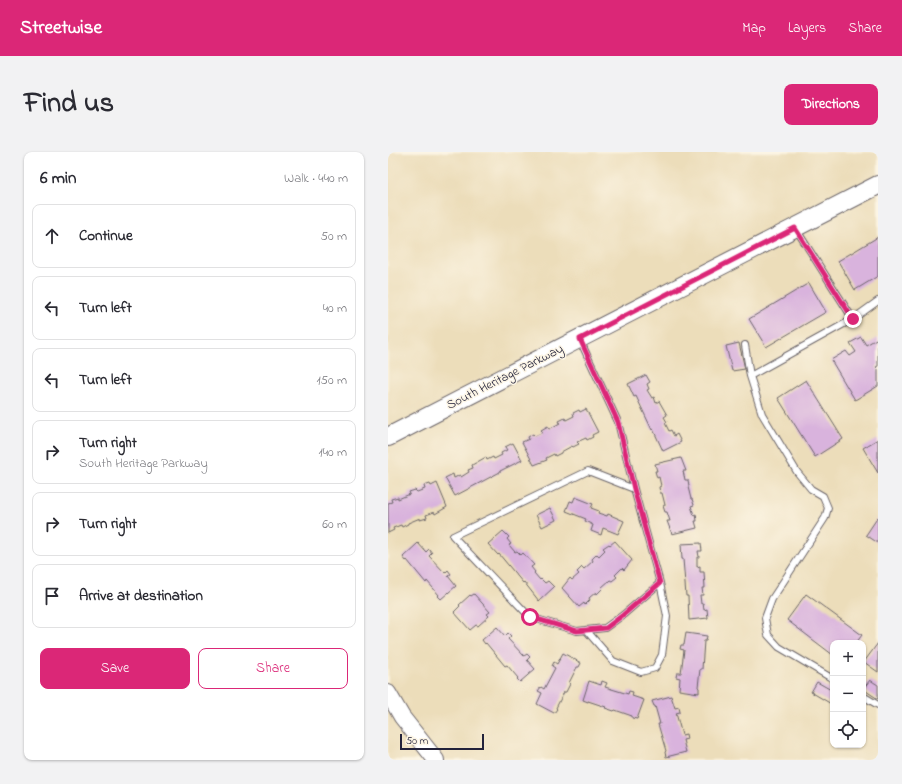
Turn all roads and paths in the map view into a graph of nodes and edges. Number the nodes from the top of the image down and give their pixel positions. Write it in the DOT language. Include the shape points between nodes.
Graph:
graph roads {
  1 [pos="878,185"];
  2 [pos="795,228"];
  3 [pos="878,301"];
  4 [pos="853,319"];
  5 [pos="580,339"];
  6 [pos="745,345"];
  7 [pos="750,376"];
  8 [pos="388,437"];
  9 [pos="634,489"];
  10 [pos="660,583"];
  11 [pos="586,630"];
  12 [pos="830,677"];
  13 [pos="388,693"];
  14 [pos="866,698"];
  15 [pos="878,705"];
  16 [pos="436,760"];
  1 -- 2 [label="main road, South Heritage Parkway"];
  2 -- 4 [label="lane"];
  2 -- 5 [label="main road, South Heritage Parkway"];
  3 -- 4 [label="lane"];
  4 -- 7 [label="lane"];
  5 -- 8 [label="main road, South Heritage Parkway"];
  5 -- 9 [label="lane" via="618,422"];
  6 -- 7 [label="lane"];
  7 -- 12 [label="lane" via="762,414 797,472 811,489 823,496 828,508 825,518 772,599 765,618 768,635 779,647"];
  9 -- 10 [label="lane"];
  9 -- 11 [label="lane" via="588,471 453,536 530,617 577,631"];
  10 -- 11 [label="lane" via="606,628"];
  10 -- 11 [label="lane" via="667,616 662,655 655,668 641,672 613,661"];
  13 -- 16 [label="street" via="402,717"];
  14 -- 15 [label="lane"];
}
